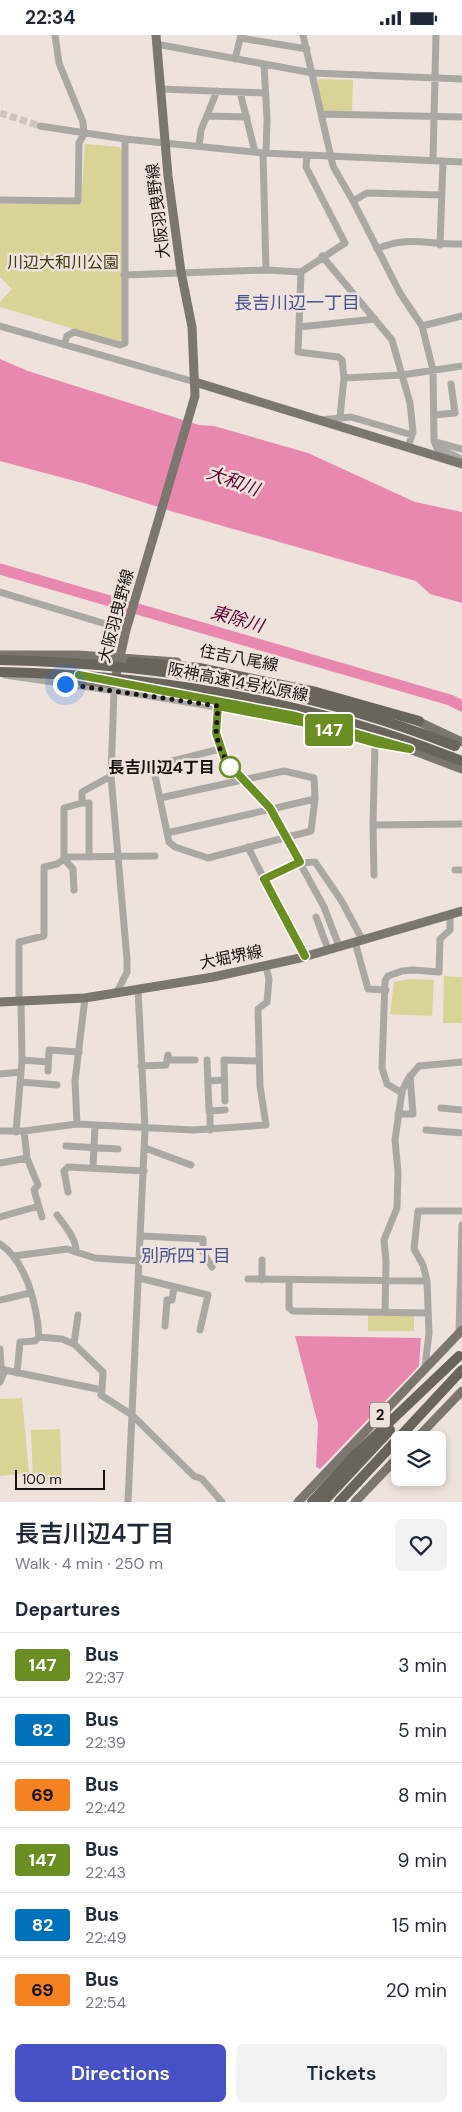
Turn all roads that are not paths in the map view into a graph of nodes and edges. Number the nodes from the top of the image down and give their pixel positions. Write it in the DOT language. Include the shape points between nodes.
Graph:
graph roads {
  1 [pos="55,35"];
  2 [pos="303,35"];
  3 [pos="436,35"];
  4 [pos="240,36"];
  5 [pos="156,40"];
  6 [pos="307,49"];
  7 [pos="235,59"];
  8 [pos="264,64"];
  9 [pos="313,73"];
  10 [pos="434,79"];
  11 [pos="462,79"];
  12 [pos="160,89"];
  13 [pos="217,91"];
  14 [pos="240,92"];
  15 [pos="264,93"];
  16 [pos="321,114"];
  17 [pos="207,116"];
  18 [pos="434,116"];
  19 [pos="247,117"];
  20 [pos="462,117"];
  21 [pos="40,126"];
  22 [pos="84,133"];
  23 [pos="125,139"];
  24 [pos="166,143"];
  25 [pos="199,146"];
  26 [pos="261,153"];
  27 [pos="307,155"];
  28 [pos="331,157"];
  29 [pos="433,160"];
  30 [pos="443,161"];
  31 [pos="462,162"];
  32 [pos="442,195"];
  33 [pos="0,200"];
  34 [pos="353,201"];
  35 [pos="462,244"];
  36 [pos="440,245"];
  37 [pos="378,249"];
  38 [pos="322,256"];
  39 [pos="266,270"];
  40 [pos="301,272"];
  41 [pos="181,273"];
  42 [pos="124,275"];
  43 [pos="462,316"];
  44 [pos="375,319"];
  45 [pos="0,326"];
  46 [pos="422,326"];
  47 [pos="299,327"];
  48 [pos="64,345"];
  49 [pos="462,366"];
  50 [pos="433,370"];
  51 [pos="402,375"];
  52 [pos="344,378"];
  53 [pos="195,382"];
  54 [pos="451,384"];
  55 [pos="434,415"];
  56 [pos="340,417"];
  57 [pos="319,420"];
  58 [pos="412,435"];
  59 [pos="435,442"];
  60 [pos="408,447"];
  61 [pos="462,449"];
  62 [pos="460,461"];
  63 [pos="0,592"];
  64 [pos="127,628"];
  65 [pos="0,655"];
  66 [pos="119,657"];
  67 [pos="0,660"];
  68 [pos="80,663"];
  69 [pos="0,672"];
  70 [pos="79,675"];
  71 [pos="114,687"];
  72 [pos="218,706"];
  73 [pos="419,721"];
  74 [pos="371,739"];
  75 [pos="462,742"];
  76 [pos="220,749"];
  77 [pos="410,749"];
  78 [pos="462,749"];
  79 [pos="462,761"];
  80 [pos="462,769"];
  81 [pos="111,776"];
  82 [pos="244,780"];
  83 [pos="160,798"];
  84 [pos="315,799"];
  85 [pos="82,803"];
  86 [pos="270,808"];
  87 [pos="462,824"];
  88 [pos="373,825"];
  89 [pos="167,833"];
  90 [pos="288,838"];
  91 [pos="248,847"];
  92 [pos="116,856"];
  93 [pos="155,856"];
  94 [pos="89,857"];
  95 [pos="64,858"];
  96 [pos="300,863"];
  97 [pos="374,875"];
  98 [pos="264,879"];
  99 [pos="74,890"];
  100 [pos="462,911"];
  101 [pos="450,915"];
  102 [pos="316,917"];
  103 [pos="359,941"];
  104 [pos="340,946"];
  105 [pos="328,949"];
  106 [pos="305,956"];
  107 [pos="266,966"];
  108 [pos="138,989"];
  109 [pos="386,990"];
  110 [pos="117,992"];
  111 [pos="85,998"];
  112 [pos="20,1001"];
  113 [pos="0,1002"];
  114 [pos="79,1052"];
  115 [pos="195,1060"];
  116 [pos="206,1060"];
  117 [pos="22,1061"];
  118 [pos="259,1061"];
  119 [pos="48,1062"];
  120 [pos="462,1062"];
  121 [pos="142,1065"];
  122 [pos="48,1071"];
  123 [pos="21,1072"];
  124 [pos="0,1073"];
  125 [pos="410,1076"];
  126 [pos="224,1080"];
  127 [pos="208,1081"];
  128 [pos="21,1082"];
  129 [pos="57,1085"];
  130 [pos="402,1093"];
  131 [pos="225,1101"];
  132 [pos="441,1108"];
  133 [pos="225,1110"];
  134 [pos="462,1110"];
  135 [pos="210,1111"];
  136 [pos="398,1114"];
  137 [pos="77,1124"];
  138 [pos="95,1125"];
  139 [pos="145,1128"];
  140 [pos="210,1130"];
  141 [pos="426,1130"];
  142 [pos="0,1131"];
  143 [pos="24,1131"];
  144 [pos="16,1132"];
  145 [pos="462,1133"];
  146 [pos="66,1146"];
  147 [pos="94,1147"];
  148 [pos="144,1147"];
  149 [pos="118,1149"];
  150 [pos="26,1157"];
  151 [pos="0,1163"];
  152 [pos="191,1165"];
  153 [pos="92,1168"];
  154 [pos="144,1171"];
  155 [pos="68,1192"];
  156 [pos="39,1206"];
  157 [pos="462,1211"];
  158 [pos="57,1215"];
  159 [pos="0,1217"];
  160 [pos="42,1217"];
  161 [pos="462,1225"];
  162 [pos="141,1237"];
  163 [pos="0,1243"];
  164 [pos="76,1252"];
  165 [pos="14,1255"];
  166 [pos="262,1260"];
  167 [pos="140,1261"];
  168 [pos="212,1267"];
  169 [pos="139,1279"];
  170 [pos="248,1279"];
  171 [pos="262,1280"];
  172 [pos="289,1280"];
  173 [pos="428,1281"];
  174 [pos="385,1282"];
  175 [pos="174,1287"];
  176 [pos="30,1293"];
  177 [pos="0,1300"];
  178 [pos="385,1312"];
  179 [pos="428,1313"];
  180 [pos="78,1315"];
  181 [pos="165,1326"];
  182 [pos="200,1330"];
  183 [pos="460,1331"];
  184 [pos="39,1337"];
  185 [pos="74,1344"];
  186 [pos="0,1349"];
  187 [pos="460,1355"];
  188 [pos="425,1367"];
  189 [pos="5,1370"];
  190 [pos="462,1370"];
  191 [pos="17,1373"];
  192 [pos="0,1382"];
  193 [pos="102,1390"];
  194 [pos="462,1391"];
  195 [pos="132,1415"];
  196 [pos="424,1431"];
  197 [pos="391,1464"];
  198 [pos="128,1502"];
  199 [pos="222,1502"];
  200 [pos="298,1502"];
  201 [pos="312,1502"];
  202 [pos="322,1502"];
  203 [pos="339,1502"];
  204 [pos="355,1502"];
  1 -- 22 [label="street" via="57,57 83,122"];
  2 -- 6 [label="street"];
  3 -- 10 [label="street"];
  4 -- 6 [label="street"];
  4 -- 7 [label="street"];
  5 -- 7 [label="street"];
  5 -- 12 [label="main road, 大阪羽曳野線"];
  6 -- 9 [label="street"];
  7 -- 8 [label="street"];
  8 -- 9 [label="street"];
  8 -- 15 [label="street"];
  9 -- 10 [label="street"];
  9 -- 16 [label="street"];
  10 -- 11 [label="street"];
  10 -- 18 [label="street"];
  12 -- 13 [label="street"];
  12 -- 24 [label="main road, 大阪羽曳野線"];
  13 -- 14 [label="street"];
  13 -- 17 [label="street"];
  14 -- 15 [label="street"];
  14 -- 19 [label="street"];
  15 -- 26 [label="street" via="267,119"];
  16 -- 18 [label="street"];
  16 -- 28 [label="street"];
  17 -- 19 [label="street"];
  17 -- 25 [label="street"];
  18 -- 20 [label="street"];
  18 -- 29 [label="street"];
  19 -- 26 [label="street"];
  21 -- 22 [label="street"];
  22 -- 23 [label="street"];
  22 -- 33 [label="street" via="79,143 78,201"];
  23 -- 24 [label="street"];
  23 -- 42 [label="street"];
  24 -- 25 [label="street"];
  24 -- 41 [label="main road, 大阪羽曳野線"];
  25 -- 26 [label="street"];
  26 -- 27 [label="street"];
  26 -- 39 [label="street"];
  27 -- 28 [label="street"];
  27 -- 38 [label="street" via="306,167 345,243"];
  28 -- 29 [label="street"];
  28 -- 34 [label="street"];
  29 -- 30 [label="street"];
  30 -- 31 [label="street"];
  30 -- 32 [label="street"];
  32 -- 34 [label="street" via="367,193"];
  32 -- 36 [label="street"];
  34 -- 37 [label="street"];
  35 -- 36 [label="street"];
  36 -- 37 [label="street" via="405,240"];
  37 -- 46 [label="street" via="400,293"];
  38 -- 40 [label="street"];
  38 -- 44 [label="street"];
  39 -- 40 [label="street"];
  39 -- 41 [label="street"];
  40 -- 47 [label="street"];
  41 -- 42 [label="street"];
  41 -- 53 [label="main road, 大阪羽曳野線" via="192,327"];
  42 -- 48 [label="street" via="123,345 74,332 67,336"];
  43 -- 46 [label="street"];
  44 -- 47 [label="street"];
  44 -- 51 [label="street" via="392,340"];
  45 -- 48 [label="street"];
  46 -- 50 [label="street"];
  47 -- 52 [label="street" via="298,352 338,357 342,360"];
  48 -- 53 [label="street"];
  49 -- 50 [label="street"];
  50 -- 51 [label="street"];
  50 -- 55 [label="street"];
  51 -- 52 [label="street"];
  51 -- 58 [label="street" via="410,403"];
  52 -- 56 [label="street"];
  53 -- 57 [label="main road"];
  53 -- 64 [label="main road, 大阪羽曳野線" via="195,396"];
  54 -- 55 [label="street" via="455,413"];
  55 -- 59 [label="street"];
  56 -- 57 [label="street"];
  56 -- 58 [label="street" via="351,417"];
  57 -- 60 [label="main road"];
  58 -- 60 [label="street"];
  59 -- 61 [label="street"];
  59 -- 62 [label="street" via="442,452"];
  60 -- 62 [label="main road"];
  63 -- 64 [label="street"];
  64 -- 66 [label="main road, 大阪羽曳野線"];
  65 -- 66 [label="main road, 住吉八尾線"];
  66 -- 71 [label="main road, 大阪羽曳野線"];
  66 -- 73 [label="main road, 住吉八尾線" via="204,665 290,683 342,695"];
  67 -- 68 [label="highway, 阪神高速14号松原線, bridge"];
  68 -- 73 [label="highway, bridge" via="160,663 199,668 282,684"];
  68 -- 78 [label="highway, 阪神高速14号松原線, bridge" via="180,674 290,694 378,718"];
  69 -- 70 [label="highway, 阪神高速14号松原線, bridge"];
  69 -- 71 [label="main road"];
  70 -- 74 [label="highway, bridge" via="261,708"];
  70 -- 79 [label="highway, 阪神高速14号松原線, bridge" via="201,689 290,706 379,730"];
  71 -- 72 [label="street"];
  71 -- 77 [label="main road" via="149,686 220,697 375,734"];
  71 -- 81 [label="street"];
  72 -- 74 [label="street"];
  72 -- 76 [label="street" via="216,733"];
  73 -- 75 [label="main road, 住吉八尾線"];
  74 -- 77 [label="highway"];
  74 -- 88 [label="street"];
  76 -- 82 [label="street" via="225,760"];
  76 -- 83 [label="street" via="153,766"];
  77 -- 80 [label="main road"];
  81 -- 85 [label="street" via="82,792"];
  81 -- 92 [label="street"];
  82 -- 83 [label="street"];
  82 -- 84 [label="street" via="284,771 307,776 314,778"];
  82 -- 86 [label="street"];
  83 -- 89 [label="street"];
  84 -- 86 [label="street"];
  84 -- 90 [label="street" via="311,831"];
  85 -- 94 [label="street" via="89,803"];
  85 -- 95 [label="street" via="64,808"];
  86 -- 89 [label="street"];
  86 -- 90 [label="street"];
  87 -- 88 [label="street"];
  88 -- 97 [label="street"];
  89 -- 91 [label="street" via="175,847 208,858"];
  90 -- 91 [label="street"];
  90 -- 96 [label="street"];
  91 -- 98 [label="street"];
  92 -- 93 [label="street"];
  92 -- 94 [label="street"];
  92 -- 110 [label="street" via="127,959 127,972"];
  94 -- 95 [label="street"];
  95 -- 99 [label="street" via="74,869"];
  95 -- 112 [label="street" via="57,864 44,867 44,936 19,942"];
  96 -- 98 [label="street"];
  96 -- 103 [label="street" via="315,861"];
  96 -- 104 [label="street" via="324,907"];
  98 -- 106 [label="street"];
  100 -- 101 [label="main road, 大堀堺線"];
  101 -- 103 [label="main road, 大堀堺線"];
  101 -- 109 [label="street" via="450,929 440,939 439,972 413,970 394,973 388,976"];
  102 -- 105 [label="street"];
  103 -- 104 [label="main road, 大堀堺線"];
  103 -- 109 [label="street" via="368,989"];
  104 -- 105 [label="main road, 大堀堺線"];
  105 -- 106 [label="main road, 大堀堺線"];
  106 -- 107 [label="main road, 大堀堺線"];
  107 -- 108 [label="main road, 大堀堺線"];
  107 -- 118 [label="street" via="269,979 267,1002 258,1009"];
  108 -- 110 [label="main road, 大堀堺線"];
  108 -- 121 [label="street"];
  109 -- 130 [label="street" via="382,1068 387,1084"];
  110 -- 111 [label="main road, 大堀堺線"];
  111 -- 112 [label="main road, 大堀堺線"];
  111 -- 114 [label="street"];
  112 -- 113 [label="main road, 大堀堺線"];
  112 -- 117 [label="street"];
  114 -- 119 [label="street" via="49,1050"];
  114 -- 137 [label="street"];
  115 -- 121 [label="street" via="168,1057 166,1065"];
  116 -- 127 [label="street"];
  117 -- 119 [label="street"];
  117 -- 123 [label="street"];
  118 -- 126 [label="street" via="224,1060"];
  118 -- 140 [label="street" via="266,1125"];
  119 -- 122 [label="street"];
  120 -- 125 [label="street" via="419,1066"];
  121 -- 139 [label="street"];
  123 -- 124 [label="street"];
  123 -- 128 [label="street"];
  125 -- 130 [label="street"];
  125 -- 136 [label="street" via="413,1114"];
  126 -- 127 [label="street"];
  126 -- 131 [label="street"];
  127 -- 135 [label="street"];
  128 -- 129 [label="street"];
  128 -- 144 [label="street"];
  130 -- 136 [label="street"];
  132 -- 134 [label="street"];
  133 -- 135 [label="street"];
  135 -- 140 [label="street"];
  136 -- 174 [label="street" via="396,1208 384,1240"];
  137 -- 138 [label="street"];
  137 -- 143 [label="street"];
  138 -- 139 [label="street"];
  138 -- 147 [label="street"];
  139 -- 140 [label="street"];
  139 -- 148 [label="street"];
  141 -- 145 [label="street"];
  142 -- 144 [label="street"];
  143 -- 144 [label="street"];
  143 -- 150 [label="street"];
  146 -- 147 [label="street"];
  147 -- 149 [label="street"];
  147 -- 153 [label="street"];
  148 -- 152 [label="street"];
  148 -- 154 [label="street"];
  150 -- 151 [label="street"];
  150 -- 156 [label="street" via="38,1185 34,1190"];
  153 -- 154 [label="street"];
  153 -- 155 [label="street" via="68,1167 64,1171"];
  154 -- 162 [label="street"];
  156 -- 159 [label="street"];
  156 -- 160 [label="street"];
  157 -- 173 [label="street" via="418,1211 414,1249"];
  158 -- 164 [label="street" via="67,1228"];
  161 -- 183 [label="street"];
  162 -- 167 [label="street"];
  162 -- 168 [label="street" via="203,1239 203,1251"];
  163 -- 165 [label="street"];
  164 -- 165 [label="street" via="50,1249"];
  164 -- 167 [label="street" via="95,1258"];
  165 -- 176 [label="street"];
  166 -- 171 [label="street"];
  167 -- 169 [label="street"];
  169 -- 175 [label="street"];
  169 -- 195 [label="street"];
  170 -- 171 [label="street"];
  171 -- 172 [label="street"];
  172 -- 174 [label="street"];
  172 -- 178 [label="street" via="289,1308 293,1311"];
  173 -- 174 [label="street"];
  173 -- 179 [label="street"];
  174 -- 178 [label="street"];
  175 -- 181 [label="street" via="172,1301 167,1301"];
  175 -- 182 [label="street" via="208,1295"];
  176 -- 177 [label="street"];
  176 -- 184 [label="street"];
  178 -- 179 [label="street"];
  179 -- 188 [label="street"];
  180 -- 185 [label="street"];
  183 -- 188 [label="main road, 2"];
  184 -- 185 [label="street" via="62,1339"];
  184 -- 191 [label="street" via="35,1341 20,1342"];
  185 -- 193 [label="street" via="103,1372"];
  186 -- 189 [label="street" via="1,1368"];
  187 -- 201 [label="highway" via="356,1454"];
  187 -- 202 [label="highway"];
  188 -- 200 [label="main road, 2"];
  189 -- 191 [label="street"];
  189 -- 192 [label="street"];
  190 -- 203 [label="highway"];
  191 -- 193 [label="street"];
  193 -- 195 [label="street" via="102,1395"];
  194 -- 196 [label="main road"];
  195 -- 198 [label="street"];
  195 -- 199 [label="street" via="194,1476 202,1479"];
  197 -- 204 [label="main road"];
}
